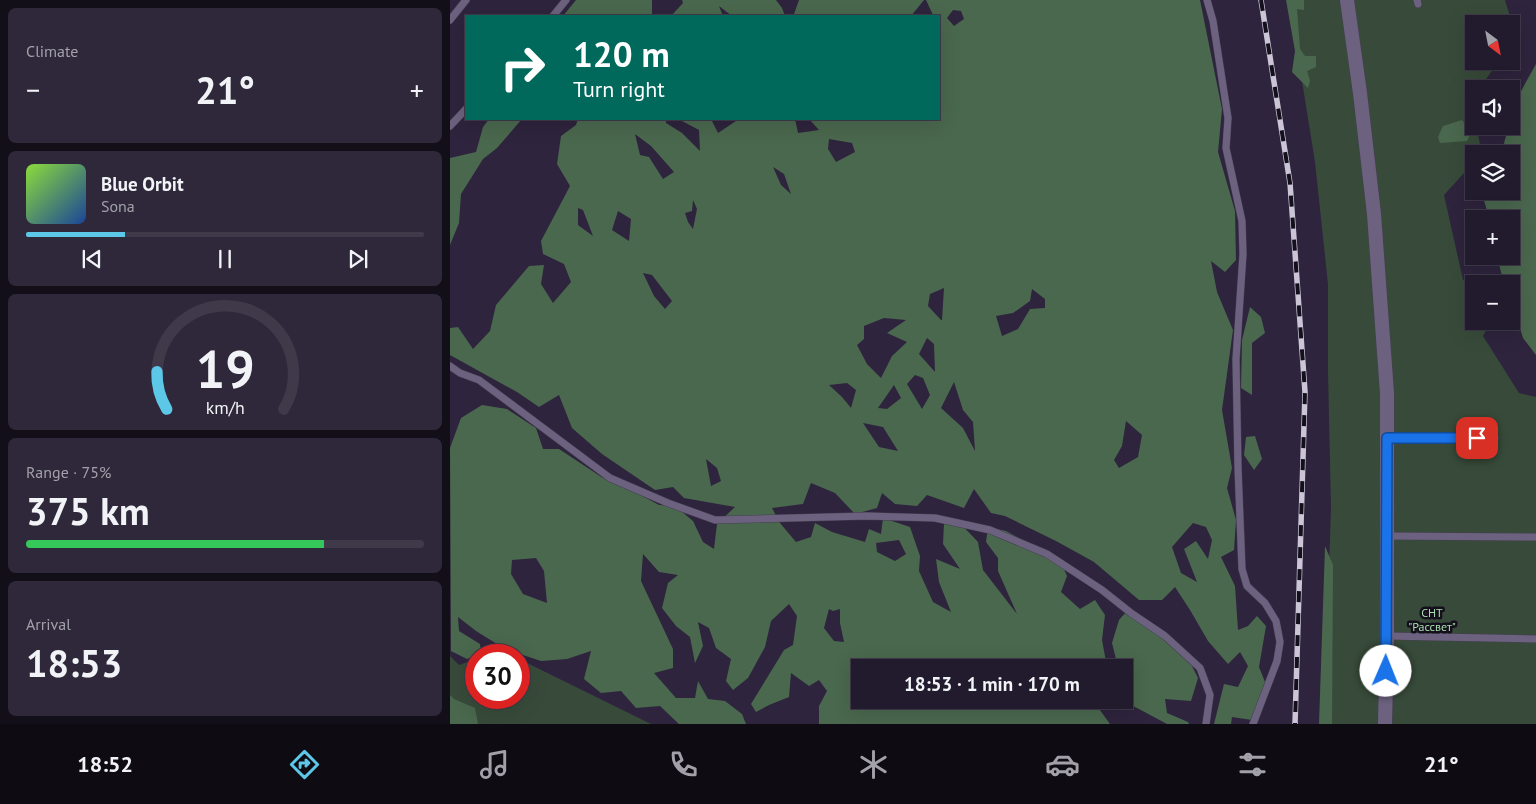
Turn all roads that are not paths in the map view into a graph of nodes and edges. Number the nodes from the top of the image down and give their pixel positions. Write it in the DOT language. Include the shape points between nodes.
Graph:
graph roads {
  1 [pos="466,0"];
  2 [pos="566,0"];
  3 [pos="1207,0"];
  4 [pos="1347,0"];
  5 [pos="554,15"];
  6 [pos="450,20"];
  7 [pos="465,109"];
  8 [pos="450,126"];
  9 [pos="450,366"];
  10 [pos="1387,438"];
  11 [pos="1495,438"];
  12 [pos="1387,536"];
  13 [pos="1536,537"];
  14 [pos="1387,636"];
  15 [pos="1536,639"];
  16 [pos="1206,724"];
  17 [pos="1253,724"];
  18 [pos="1386,724"];
  1 -- 6 [label="lane"];
  2 -- 5 [label="lane"];
  3 -- 17 [label="lane" via="1228,118 1226,148 1242,221 1236,359 1242,569 1246,586 1265,603 1276,621 1280,642 1277,661"];
  4 -- 10 [label="street" via="1374,214"];
  7 -- 8 [label="lane"];
  9 -- 16 [label="lane" via="479,380 610,478 715,520 867,516 935,518 990,530 1047,554 1164,636 1200,668 1210,695"];
  10 -- 11 [label="lane"];
  10 -- 12 [label="street"];
  12 -- 13 [label="lane"];
  12 -- 14 [label="street"];
  14 -- 15 [label="lane"];
  14 -- 18 [label="street"];
}
